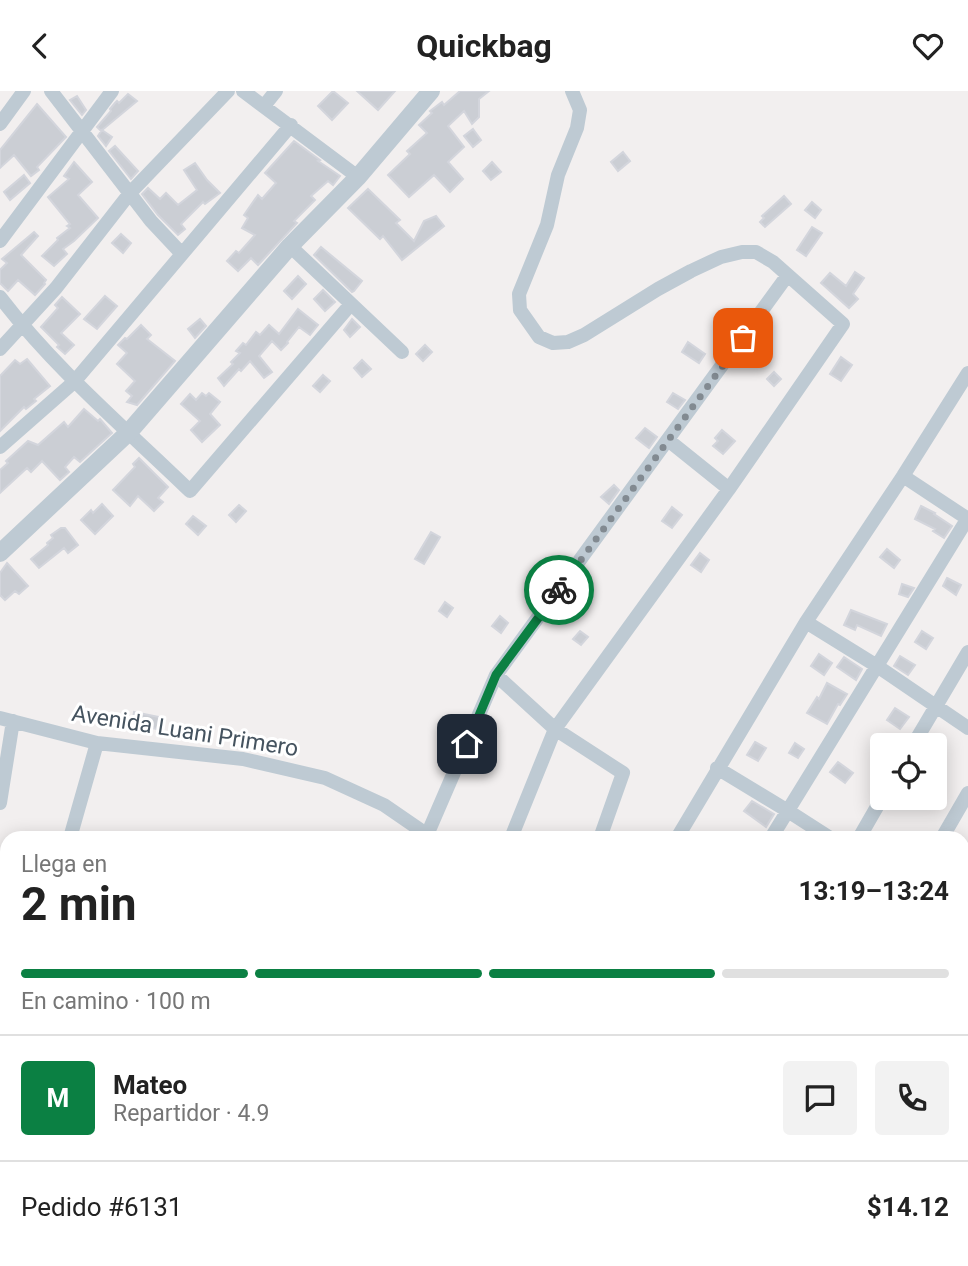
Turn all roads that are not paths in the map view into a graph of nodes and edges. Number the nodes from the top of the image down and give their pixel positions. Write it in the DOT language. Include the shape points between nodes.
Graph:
graph roads {
  1 [pos="24,91"];
  2 [pos="51,91"];
  3 [pos="112,91"];
  4 [pos="228,91"];
  5 [pos="243,91"];
  6 [pos="276,91"];
  7 [pos="432,91"];
  8 [pos="572,91"];
  9 [pos="264,106"];
  10 [pos="0,124"];
  11 [pos="291,125"];
  12 [pos="81,131"];
  13 [pos="358,177"];
  14 [pos="130,193"];
  15 [pos="0,241"];
  16 [pos="289,246"];
  17 [pos="183,254"];
  18 [pos="787,276"];
  19 [pos="0,297"];
  20 [pos="351,304"];
  21 [pos="22,325"];
  22 [pos="0,349"];
  23 [pos="402,352"];
  24 [pos="968,373"];
  25 [pos="74,382"];
  26 [pos="129,432"];
  27 [pos="668,440"];
  28 [pos="0,447"];
  29 [pos="903,476"];
  30 [pos="729,489"];
  31 [pos="968,519"];
  32 [pos="2,548"];
  33 [pos="806,622"];
  34 [pos="968,652"];
  35 [pos="877,666"];
  36 [pos="496,675"];
  37 [pos="937,705"];
  38 [pos="6,720"];
  39 [pos="968,728"];
  40 [pos="555,729"];
  41 [pos="920,733"];
  42 [pos="97,743"];
  43 [pos="717,768"];
  44 [pos="968,793"];
  45 [pos="0,803"];
  46 [pos="875,810"];
  47 [pos="788,811"];
  48 [pos="72,831"];
  49 [pos="421,831"];
  50 [pos="431,831"];
  51 [pos="514,831"];
  52 [pos="602,831"];
  53 [pos="681,831"];
  54 [pos="775,831"];
  55 [pos="819,831"];
  56 [pos="863,831"];
  57 [pos="946,831"];
  1 -- 10 [label="street"];
  2 -- 12 [label="street"];
  3 -- 12 [label="street"];
  4 -- 14 [label="street"];
  5 -- 9 [label="street"];
  6 -- 9 [label="street"];
  7 -- 13 [label="street"];
  8 -- 18 [label="street" via="580,110 577,128 558,175 547,225 519,294 520,310 539,337 553,343 568,342 691,271 732,254 756,252"];
  9 -- 11 [label="street"];
  11 -- 13 [label="street"];
  11 -- 17 [label="street"];
  12 -- 14 [label="street"];
  12 -- 15 [label="street"];
  13 -- 16 [label="street"];
  14 -- 17 [label="street"];
  14 -- 21 [label="street"];
  16 -- 20 [label="street"];
  16 -- 26 [label="street"];
  17 -- 25 [label="street"];
  18 -- 27 [label="street"];
  18 -- 30 [label="street" via="843,324"];
  19 -- 21 [label="street"];
  20 -- 23 [label="street"];
  20 -- 26 [label="street" via="190,491"];
  21 -- 22 [label="street"];
  21 -- 25 [label="street"];
  24 -- 29 [label="street"];
  25 -- 26 [label="street"];
  25 -- 28 [label="street"];
  26 -- 32 [label="street"];
  27 -- 30 [label="street"];
  27 -- 36 [label="street"];
  29 -- 31 [label="street"];
  29 -- 33 [label="street"];
  30 -- 40 [label="street"];
  31 -- 35 [label="street"];
  33 -- 35 [label="street"];
  33 -- 43 [label="street"];
  34 -- 37 [label="street"];
  35 -- 37 [label="street"];
  35 -- 47 [label="street"];
  36 -- 40 [label="street"];
  36 -- 50 [label="street"];
  37 -- 39 [label="street"];
  37 -- 41 [label="street"];
  38 -- 42 [label="street, Avenida Luani Primero"];
  38 -- 45 [label="street"];
  40 -- 51 [label="street"];
  40 -- 52 [label="street" via="623,773"];
  42 -- 48 [label="street"];
  42 -- 49 [label="street, Avenida Luani Primero" via="243,759 325,778 384,805"];
  43 -- 47 [label="street"];
  43 -- 53 [label="street"];
  44 -- 57 [label="street"];
  46 -- 56 [label="street"];
  47 -- 54 [label="street"];
  47 -- 55 [label="street"];
}
